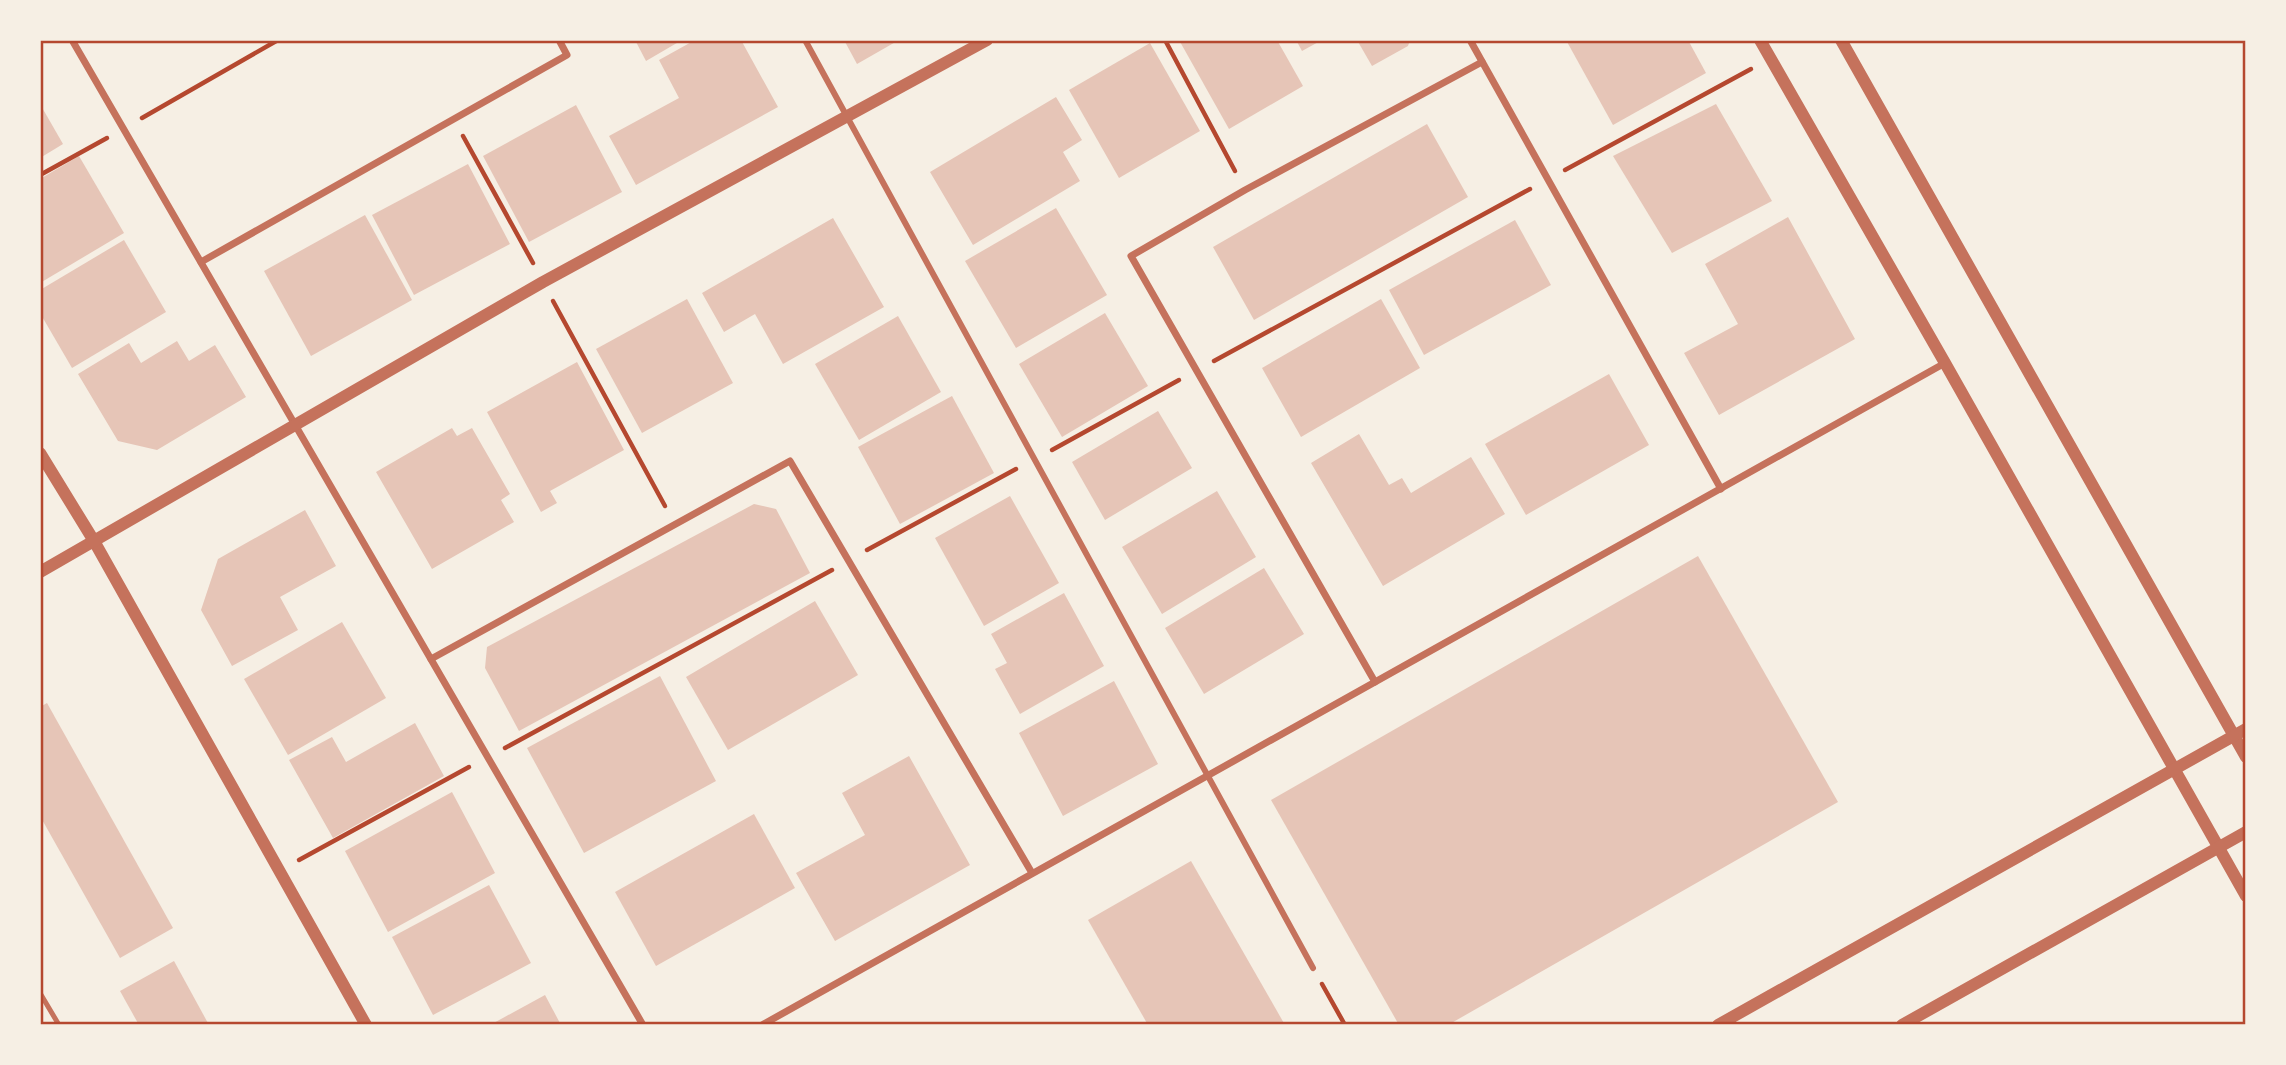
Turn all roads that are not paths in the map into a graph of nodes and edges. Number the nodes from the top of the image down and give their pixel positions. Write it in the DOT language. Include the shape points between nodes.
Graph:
graph roads {
  1 [pos="72,40"];
  2 [pos="559,40"];
  3 [pos="805,40"];
  4 [pos="987,40"];
  5 [pos="1471,40"];
  6 [pos="1760,40"];
  7 [pos="1841,40"];
  8 [pos="1482,62"];
  9 [pos="846,116"];
  10 [pos="201,262"];
  11 [pos="1945,362"];
  12 [pos="295,424"];
  13 [pos="40,453"];
  14 [pos="1721,489"];
  15 [pos="94,541"];
  16 [pos="40,572"];
  17 [pos="431,659"];
  18 [pos="1375,682"];
  19 [pos="2240,732"];
  20 [pos="2246,757"];
  21 [pos="2174,769"];
  22 [pos="1207,775"];
  23 [pos="2246,832"];
  24 [pos="2219,848"];
  25 [pos="1032,873"];
  26 [pos="2246,896"];
  27 [pos="1313,968"];
  28 [pos="40,993"];
  29 [pos="59,1025"];
  30 [pos="366,1025"];
  31 [pos="643,1025"];
  32 [pos="762,1025"];
  33 [pos="1718,1025"];
  34 [pos="1902,1025"];
  1 -- 10 [label="street"];
  2 -- 10 [label="street" via="568,55"];
  3 -- 9 [label="street"];
  4 -- 9 [label="street"];
  5 -- 8 [label="street"];
  6 -- 11 [label="street"];
  7 -- 19 [label="street"];
  8 -- 14 [label="street"];
  8 -- 18 [label="street" via="1131,256"];
  9 -- 12 [label="street"];
  9 -- 22 [label="street"];
  10 -- 12 [label="street"];
  11 -- 14 [label="street"];
  11 -- 21 [label="street"];
  12 -- 15 [label="street"];
  12 -- 17 [label="street"];
  13 -- 15 [label="street"];
  14 -- 18 [label="street"];
  15 -- 16 [label="street"];
  15 -- 30 [label="street"];
  17 -- 25 [label="street" via="790,461"];
  17 -- 31 [label="street"];
  18 -- 22 [label="street"];
  19 -- 20 [label="street"];
  19 -- 21 [label="street"];
  21 -- 24 [label="street"];
  21 -- 33 [label="street"];
  22 -- 25 [label="street"];
  22 -- 27 [label="street"];
  23 -- 24 [label="street"];
  24 -- 26 [label="street"];
  24 -- 34 [label="street"];
  25 -- 32 [label="street"];
  28 -- 29 [label="lane"];
}
